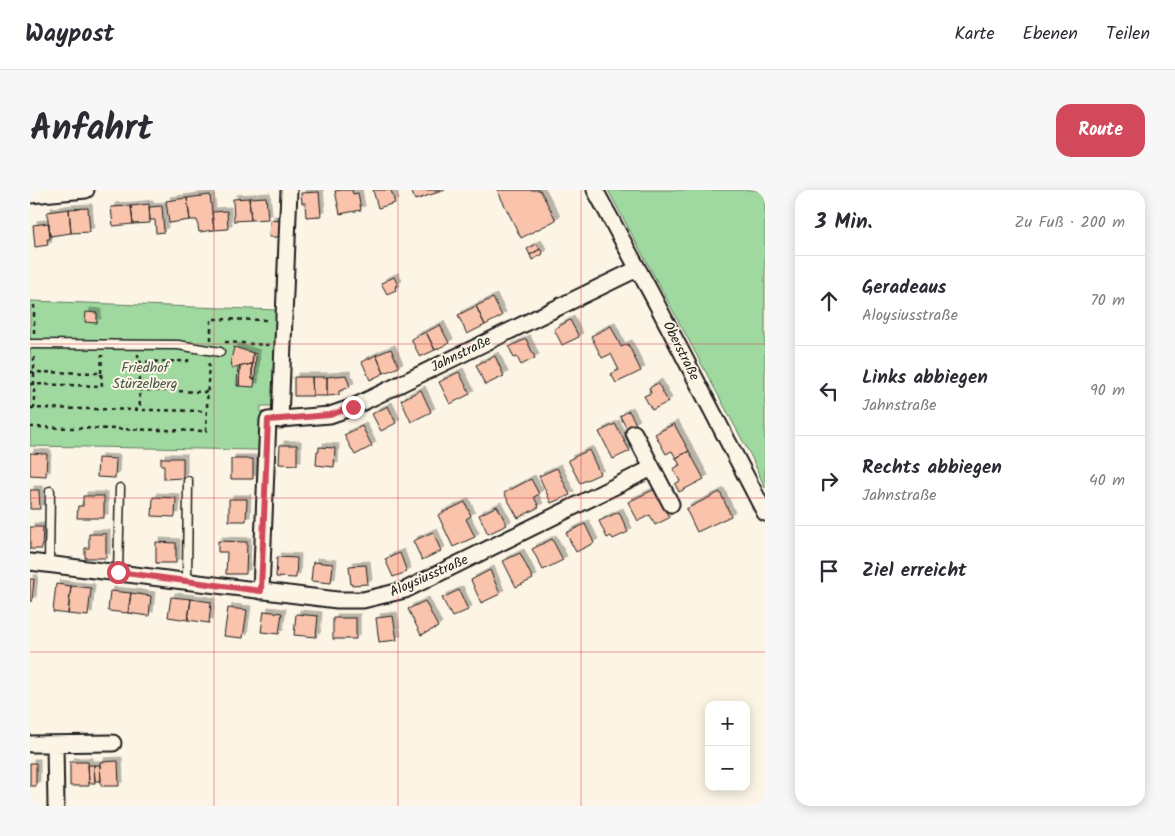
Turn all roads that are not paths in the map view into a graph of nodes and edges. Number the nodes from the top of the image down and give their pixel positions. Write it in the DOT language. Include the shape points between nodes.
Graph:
graph roads {
  1 [pos="86,190"];
  2 [pos="290,190"];
  3 [pos="595,190"];
  4 [pos="30,195"];
  5 [pos="637,269"];
  6 [pos="32,344"];
  7 [pos="220,352"];
  8 [pos="280,420"];
  9 [pos="634,433"];
  10 [pos="652,468"];
  11 [pos="188,481"];
  12 [pos="120,488"];
  13 [pos="50,491"];
  14 [pos="671,504"];
  15 [pos="765,513"];
  16 [pos="30,562"];
  17 [pos="49,564"];
  18 [pos="118,572"];
  19 [pos="187,581"];
  20 [pos="261,591"];
  21 [pos="113,743"];
  22 [pos="30,744"];
  23 [pos="55,744"];
  24 [pos="56,806"];
  1 -- 4 [label="street"];
  2 -- 8 [label="street"];
  3 -- 5 [label="street, Oberstraße"];
  5 -- 8 [label="street, Jahnstraße" via="353,407 330,415"];
  5 -- 15 [label="street, Oberstraße"];
  6 -- 7 [label="lane" via="178,345"];
  8 -- 20 [label="street" via="268,420"];
  9 -- 10 [label="street"];
  10 -- 14 [label="street"];
  10 -- 20 [label="street, Aloysiusstraße" via="405,590 363,600"];
  11 -- 19 [label="lane"];
  12 -- 18 [label="lane"];
  13 -- 17 [label="lane"];
  16 -- 17 [label="street, Aloysiusstraße"];
  17 -- 18 [label="street, Aloysiusstraße"];
  18 -- 19 [label="street, Aloysiusstraße"];
  19 -- 20 [label="street, Aloysiusstraße"];
  21 -- 23 [label="street"];
  22 -- 23 [label="street"];
  23 -- 24 [label="street"];
}
